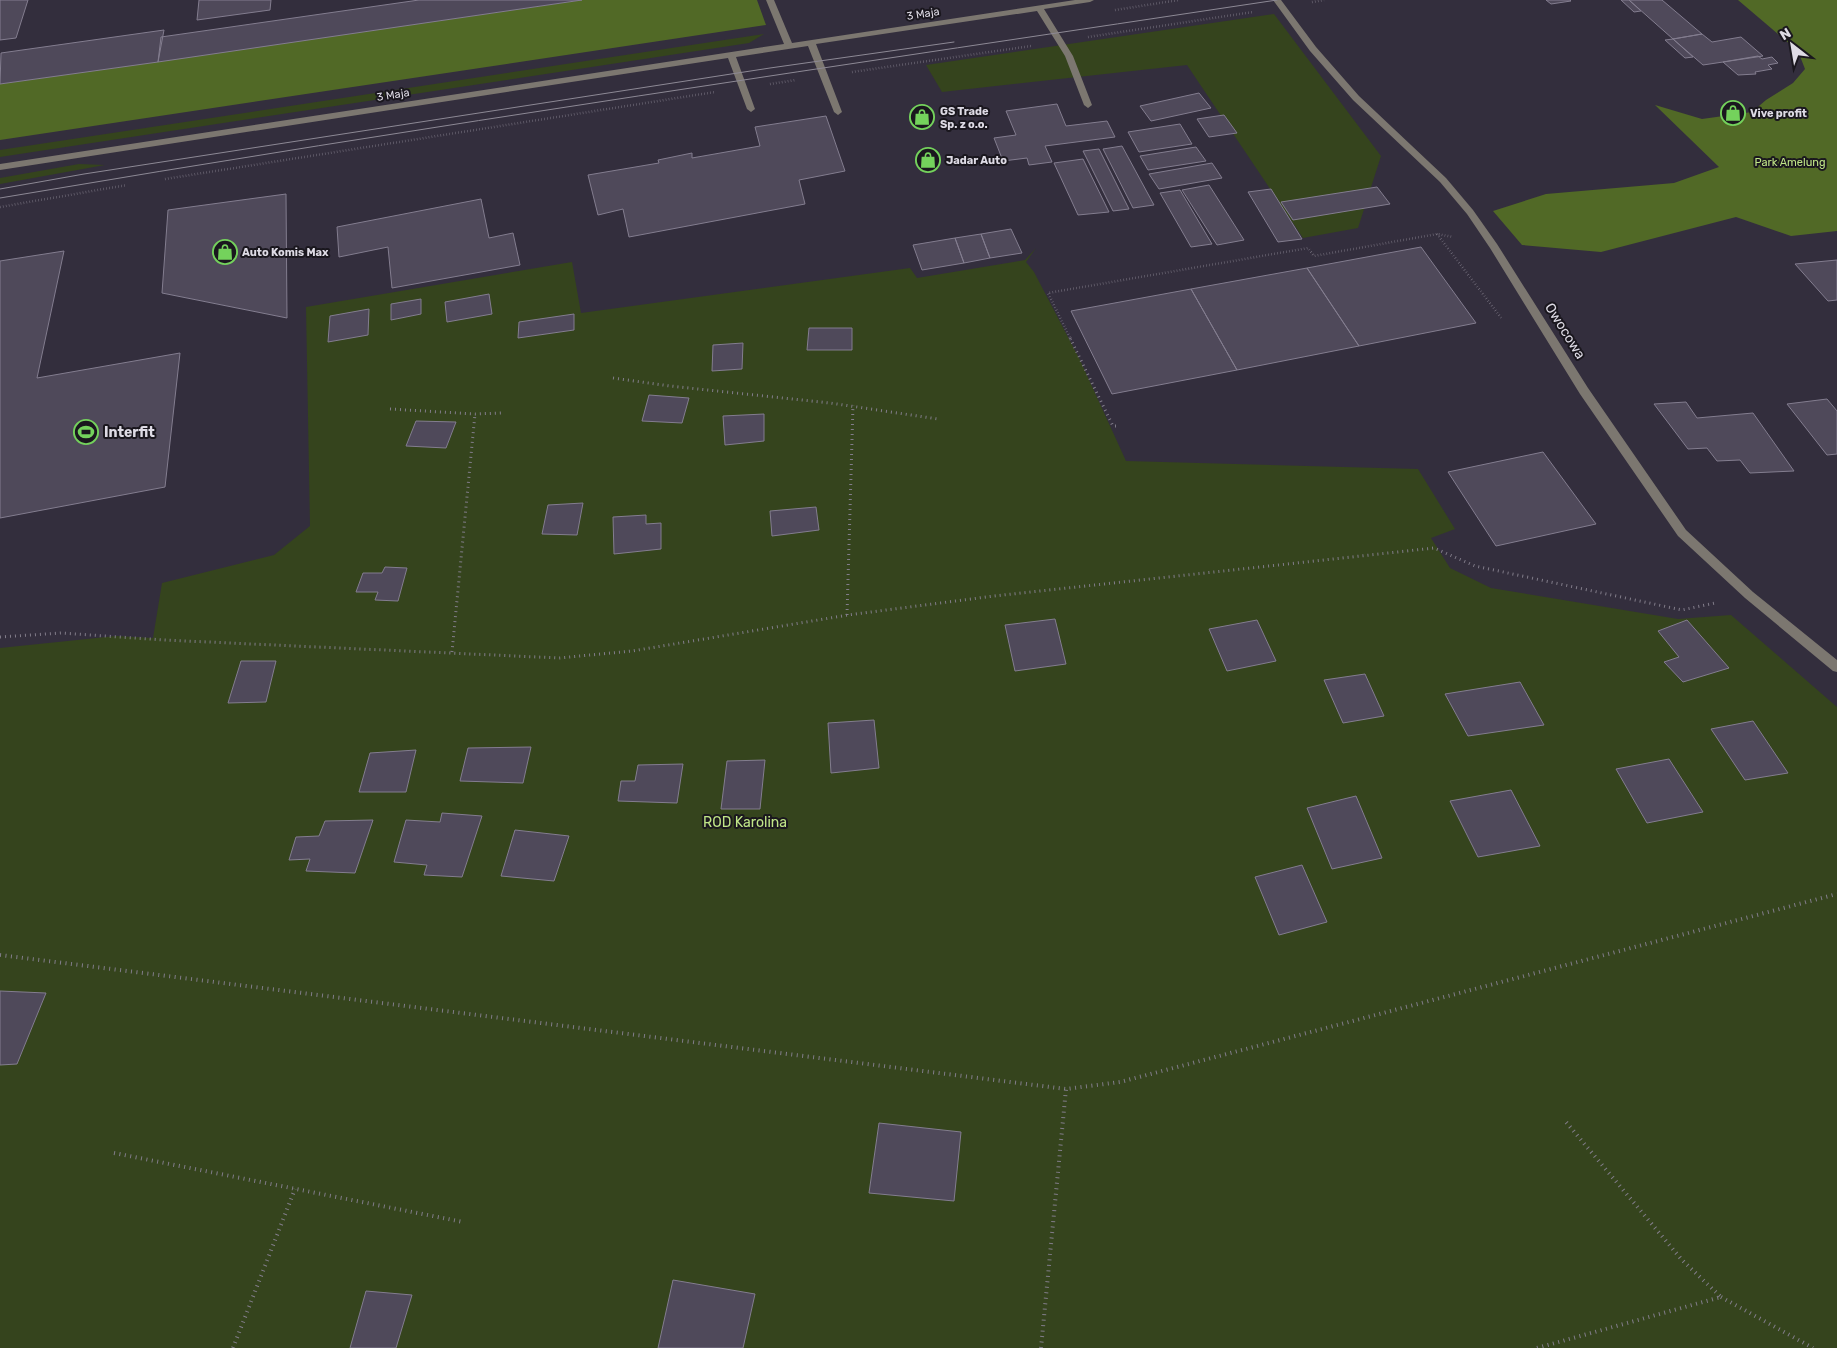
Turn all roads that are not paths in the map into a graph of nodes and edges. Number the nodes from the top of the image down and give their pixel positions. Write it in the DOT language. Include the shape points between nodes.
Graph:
graph roads {
  1 [pos="770,0"];
  2 [pos="1090,0"];
  3 [pos="1277,0"];
  4 [pos="1039,8"];
  5 [pos="811,43"];
  6 [pos="789,46"];
  7 [pos="731,55"];
  8 [pos="1088,105"];
  9 [pos="751,109"];
  10 [pos="838,112"];
  11 [pos="0,167"];
  12 [pos="1837,668"];
  1 -- 6 [label="street"];
  2 -- 4 [label="street, 3 Maja"];
  3 -- 12 [label="street, Owocowa" via="1313,49 1356,98 1443,180 1470,212 1590,399 1682,533 1749,595"];
  4 -- 5 [label="street, 3 Maja"];
  4 -- 8 [label="street" via="1069,56"];
  5 -- 6 [label="street, 3 Maja"];
  5 -- 10 [label="street"];
  6 -- 7 [label="street, 3 Maja"];
  7 -- 9 [label="street"];
  7 -- 11 [label="street, 3 Maja"];
}
